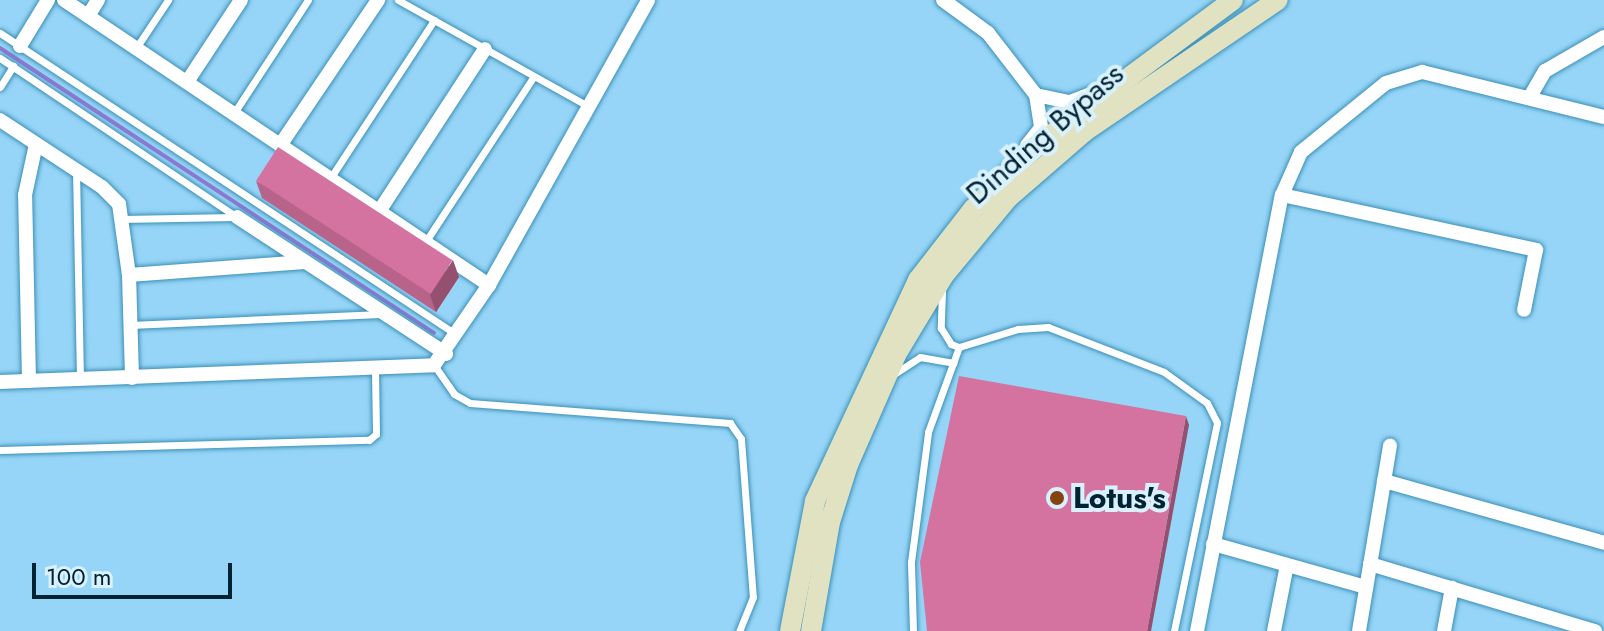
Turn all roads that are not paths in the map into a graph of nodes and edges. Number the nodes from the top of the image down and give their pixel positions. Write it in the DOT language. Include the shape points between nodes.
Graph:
graph roads {
  1 [pos="48,0"];
  2 [pos="64,0"];
  3 [pos="98,0"];
  4 [pos="168,0"];
  5 [pos="241,0"];
  6 [pos="308,0"];
  7 [pos="378,0"];
  8 [pos="398,0"];
  9 [pos="648,0"];
  10 [pos="943,0"];
  11 [pos="1233,0"];
  12 [pos="1278,0"];
  13 [pos="88,16"];
  14 [pos="434,20"];
  15 [pos="0,33"];
  16 [pos="1604,37"];
  17 [pos="20,46"];
  18 [pos="136,48"];
  19 [pos="485,49"];
  20 [pos="0,58"];
  21 [pos="13,66"];
  22 [pos="534,76"];
  23 [pos="187,82"];
  24 [pos="1115,84"];
  25 [pos="0,87"];
  26 [pos="1036,95"];
  27 [pos="1531,95"];
  28 [pos="591,108"];
  29 [pos="234,113"];
  30 [pos="1601,113"];
  31 [pos="0,120"];
  32 [pos="36,144"];
  33 [pos="281,151"];
  34 [pos="76,170"];
  35 [pos="331,177"];
  36 [pos="260,186"];
  37 [pos="1282,195"];
  38 [pos="251,199"];
  39 [pos="973,209"];
  40 [pos="380,210"];
  41 [pos="237,217"];
  42 [pos="121,219"];
  43 [pos="426,241"];
  44 [pos="305,262"];
  45 [pos="129,275"];
  46 [pos="944,275"];
  47 [pos="489,285"];
  48 [pos="1524,310"];
  49 [pos="384,314"];
  50 [pos="130,325"];
  51 [pos="459,336"];
  52 [pos="959,347"];
  53 [pos="446,354"];
  54 [pos="953,363"];
  55 [pos="434,365"];
  56 [pos="375,370"];
  57 [pos="132,378"];
  58 [pos="80,379"];
  59 [pos="29,381"];
  60 [pos="0,382"];
  61 [pos="883,383"];
  62 [pos="1390,446"];
  63 [pos="0,450"];
  64 [pos="1384,481"];
  65 [pos="1204,490"];
  66 [pos="1221,494"];
  67 [pos="1604,543"];
  68 [pos="1213,544"];
  69 [pos="1370,564"];
  70 [pos="1287,565"];
  71 [pos="1366,587"];
  72 [pos="1452,588"];
  73 [pos="739,631"];
  74 [pos="790,631"];
  75 [pos="811,631"];
  76 [pos="913,631"];
  77 [pos="1174,631"];
  78 [pos="1197,631"];
  79 [pos="1274,631"];
  80 [pos="1359,631"];
  81 [pos="1444,631"];
  82 [pos="1595,631"];
  1 -- 17 [label="street"];
  2 -- 13 [label="street"];
  3 -- 13 [label="street"];
  4 -- 18 [label="lane"];
  5 -- 23 [label="street"];
  6 -- 29 [label="lane"];
  7 -- 33 [label="street"];
  8 -- 14 [label="lane"];
  9 -- 28 [label="street"];
  10 -- 26 [label="street" via="988,33"];
  11 -- 24 [label="main road, Dinding Bypass"];
  12 -- 46 [label="main road, Dinding Bypass" via="1085,131 1008,198"];
  13 -- 18 [label="street"];
  14 -- 19 [label="lane"];
  14 -- 35 [label="lane"];
  15 -- 17 [label="lane"];
  16 -- 27 [label="street" via="1545,71"];
  17 -- 38 [label="lane"];
  18 -- 23 [label="street"];
  19 -- 22 [label="lane"];
  19 -- 40 [label="street"];
  20 -- 21 [label="lane"];
  21 -- 25 [label="lane"];
  21 -- 41 [label="lane"];
  22 -- 28 [label="lane"];
  22 -- 43 [label="lane"];
  23 -- 29 [label="street"];
  24 -- 26 [label="street" via="1070,102"];
  24 -- 39 [label="main road, Dinding Bypass" via="1036,146"];
  26 -- 39 [label="street" via="1041,128"];
  27 -- 30 [label="street"];
  27 -- 37 [label="street" via="1422,72 1386,83 1301,152"];
  28 -- 47 [label="street"];
  29 -- 33 [label="street"];
  31 -- 32 [label="street"];
  32 -- 34 [label="street"];
  32 -- 59 [label="street" via="25,195"];
  33 -- 35 [label="street"];
  34 -- 42 [label="street" via="112,195"];
  34 -- 58 [label="lane"];
  35 -- 40 [label="street"];
  36 -- 38 [label="lane"];
  37 -- 48 [label="street" via="1536,250"];
  37 -- 66 [label="street"];
  38 -- 51 [label="lane"];
  39 -- 74 [label="main road, Dinding Bypass" via="918,280 838,444 815,501"];
  40 -- 43 [label="street"];
  41 -- 42 [label="lane"];
  41 -- 44 [label="street"];
  42 -- 45 [label="street"];
  43 -- 47 [label="street"];
  44 -- 45 [label="street"];
  44 -- 49 [label="street"];
  45 -- 50 [label="street"];
  46 -- 52 [label="lane" via="941,328"];
  46 -- 61 [label="main road, Dinding Bypass"];
  47 -- 51 [label="street"];
  49 -- 50 [label="lane"];
  49 -- 53 [label="street"];
  50 -- 57 [label="street"];
  51 -- 53 [label="street"];
  52 -- 54 [label="lane"];
  52 -- 65 [label="lane" via="1018,329 1048,327 1164,372 1207,403 1217,423"];
  53 -- 55 [label="street"];
  54 -- 61 [label="lane" via="920,357"];
  54 -- 76 [label="lane" via="928,432 911,562"];
  55 -- 56 [label="street"];
  55 -- 73 [label="lane" via="454,394 470,403 719,419 738,429 753,597"];
  56 -- 57 [label="street"];
  56 -- 63 [label="lane" via="376,434 369,440"];
  57 -- 58 [label="street"];
  58 -- 59 [label="street"];
  59 -- 60 [label="street"];
  61 -- 75 [label="main road, Dinding Bypass" via="830,522"];
  62 -- 64 [label="street"];
  64 -- 67 [label="street"];
  64 -- 69 [label="street"];
  65 -- 66 [label="lane"];
  65 -- 77 [label="lane"];
  66 -- 68 [label="street"];
  68 -- 70 [label="street"];
  68 -- 78 [label="street"];
  69 -- 71 [label="street"];
  69 -- 72 [label="street"];
  70 -- 71 [label="street"];
  70 -- 79 [label="street"];
  71 -- 80 [label="street"];
  72 -- 81 [label="street"];
  72 -- 82 [label="street"];
}
